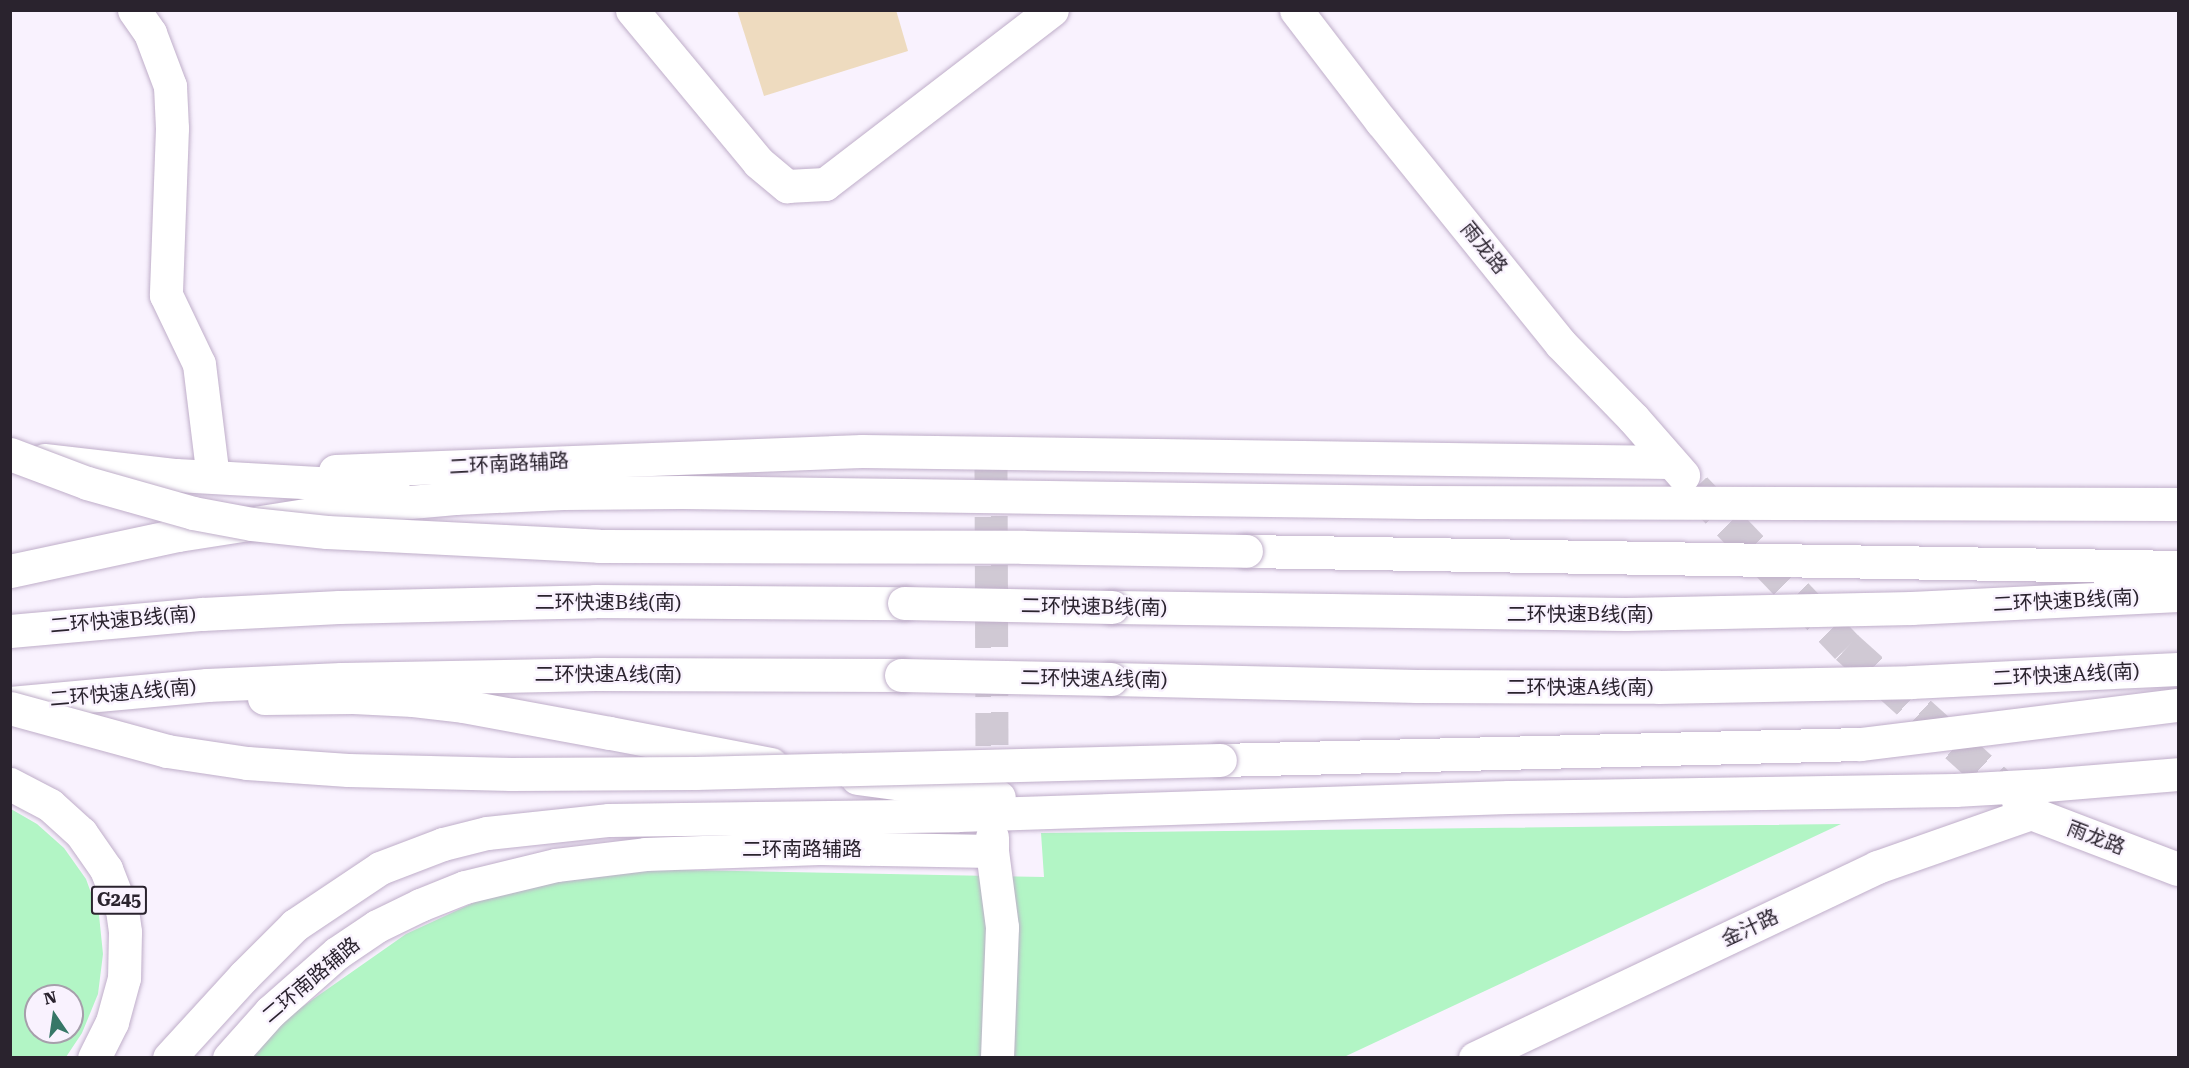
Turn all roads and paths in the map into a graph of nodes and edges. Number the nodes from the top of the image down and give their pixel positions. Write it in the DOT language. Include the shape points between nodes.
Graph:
graph roads {
  1 [pos="134,10"];
  2 [pos="632,10"];
  3 [pos="1052,10"];
  4 [pos="1296,10"];
  5 [pos="10,454"];
  6 [pos="1677,469"];
  7 [pos="212,470"];
  8 [pos="682,492"];
  9 [pos="2178,504"];
  10 [pos="2178,567"];
  11 [pos="10,571"];
  12 [pos="2178,595"];
  13 [pos="10,631"];
  14 [pos="2178,669"];
  15 [pos="10,704"];
  16 [pos="2178,705"];
  17 [pos="10,708"];
  18 [pos="10,716"];
  19 [pos="2178,774"];
  20 [pos="10,784"];
  21 [pos="1221,807"];
  22 [pos="2024,807"];
  23 [pos="2178,869"];
  24 [pos="94,1058"];
  25 [pos="169,1058"];
  26 [pos="229,1058"];
  27 [pos="997,1058"];
  28 [pos="1474,1058"];
  1 -- 7 [label="main road" via="150,33 170,86 166,295 199,364"];
  2 -- 3 [label="main road" via="758,162 787,186 825,184"];
  4 -- 6 [label="main road, 雨龙路" via="1560,343"];
  5 -- 7 [label="main road, 二环南路辅路"];
  5 -- 8 [label="main road" via="154,472 294,482"];
  5 -- 10 [label="main road, bridge" via="87,483 193,513 327,532 599,546 1024,547"];
  6 -- 7 [label="main road, 二环南路辅路" via="745,453 356,471"];
  8 -- 9 [label="main road" via="1408,502"];
  8 -- 11 [label="main road" via="552,493 356,507 178,535"];
  12 -- 13 [label="main road, 二环快速B线(南), bridge" via="1912,608 1626,614 904,603 470,603 202,614"];
  14 -- 15 [label="main road, 二环快速A线(南), bridge" via="1911,682 1658,687 733,674 472,675 207,686"];
  16 -- 17 [label="main road, bridge" via="1860,744 511,774 247,764 167,752"];
  18 -- 21 [label="main road" via="206,699 353,697 463,706 802,769 973,794 1142,807"];
  19 -- 21 [label="main road" via="1955,790 1509,797"];
  20 -- 24 [label="main road, G245" via="50,805 81,833 106,869 122,910 124,978 112,1022"];
  21 -- 25 [label="main road" via="609,820 487,833 443,844 380,868 295,925"];
  22 -- 23 [label="main road, 雨龙路"];
  22 -- 28 [label="main road, 金汁路" via="1877,867"];
  26 -- 27 [label="main road, 二环南路辅路" via="302,982 369,932 420,905 511,874 602,858 685,851 992,844 1002,927"];
}
